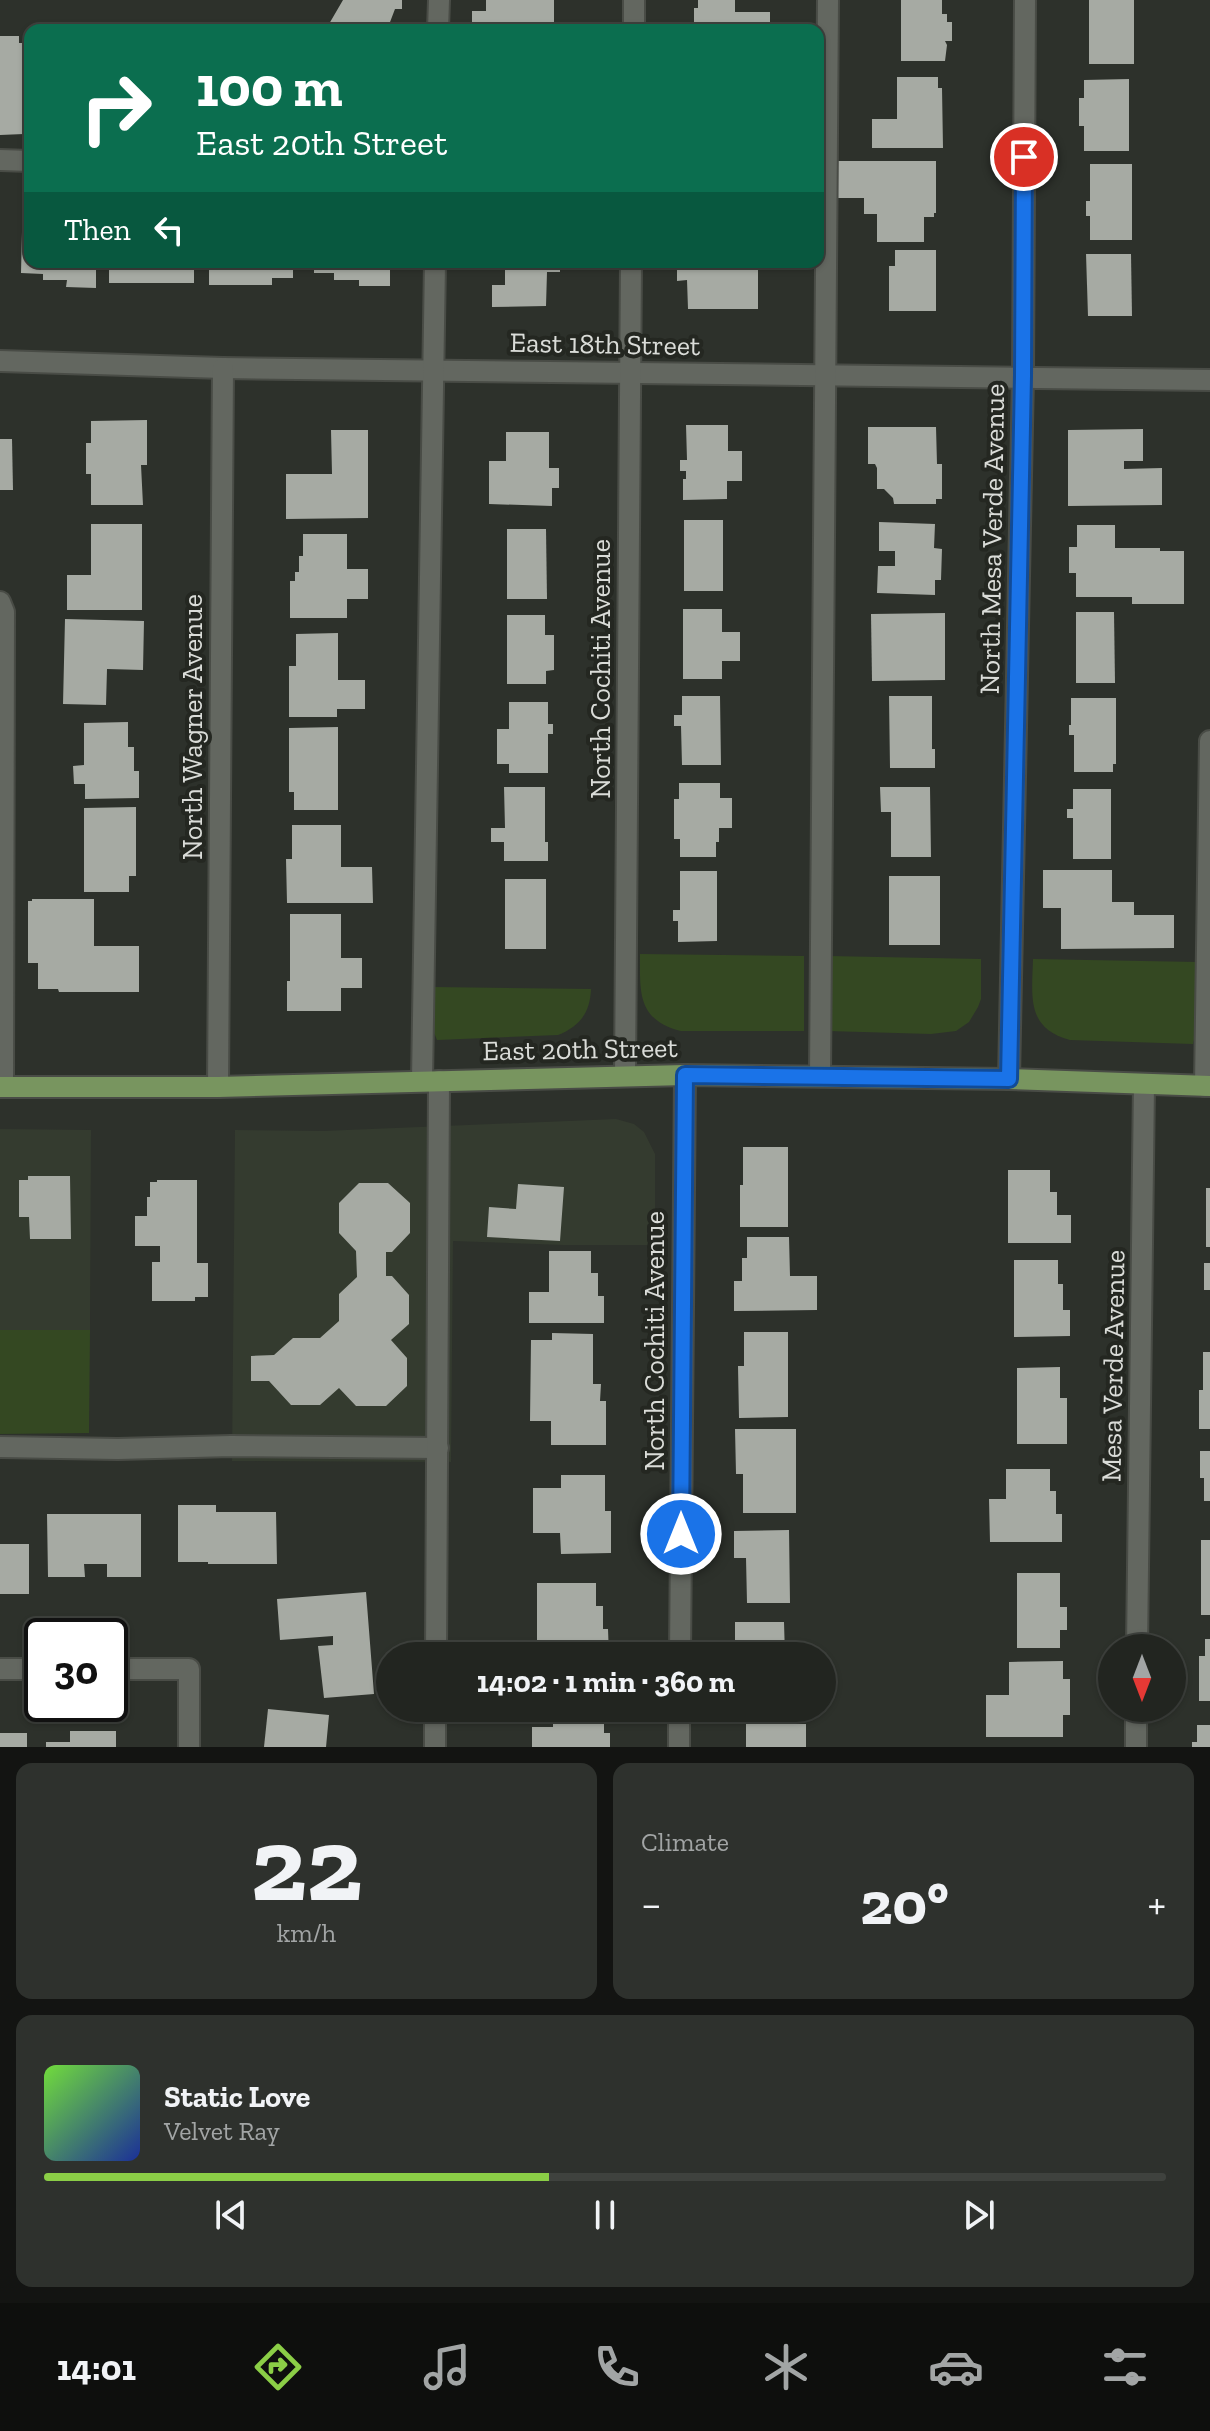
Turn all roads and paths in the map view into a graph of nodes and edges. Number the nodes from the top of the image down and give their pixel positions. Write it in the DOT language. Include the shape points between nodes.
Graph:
graph roads {
  1 [pos="439,0"];
  2 [pos="634,0"];
  3 [pos="828,0"];
  4 [pos="1025,0"];
  5 [pos="438,24"];
  6 [pos="634,24"];
  7 [pos="0,160"];
  8 [pos="24,161"];
  9 [pos="435,268"];
  10 [pos="631,268"];
  11 [pos="0,361"];
  12 [pos="223,368"];
  13 [pos="433,371"];
  14 [pos="630,373"];
  15 [pos="826,375"];
  16 [pos="1023,376"];
  17 [pos="1210,380"];
  18 [pos="0,602"];
  19 [pos="1210,741"];
  20 [pos="685,1075"];
  21 [pos="625,1076"];
  22 [pos="820,1076"];
  23 [pos="1009,1079"];
  24 [pos="431,1081"];
  25 [pos="1144,1084"];
  26 [pos="1207,1086"];
  27 [pos="2,1087"];
  28 [pos="218,1087"];
  29 [pos="0,1447"];
  30 [pos="438,1448"];
  31 [pos="1137,1634"];
  32 [pos="436,1642"];
  33 [pos="680,1642"];
  34 [pos="0,1669"];
  35 [pos="24,1669"];
  36 [pos="128,1669"];
  37 [pos="435,1722"];
  38 [pos="679,1722"];
  39 [pos="1136,1722"];
  40 [pos="189,1747"];
  41 [pos="435,1747"];
  42 [pos="679,1747"];
  43 [pos="1136,1747"];
  1 -- 5 [label="street"];
  2 -- 6 [label="street"];
  3 -- 15 [label="street"];
  4 -- 16 [label="street, North Mesa Verde Avenue"];
  7 -- 8 [label="street"];
  9 -- 13 [label="street"];
  10 -- 14 [label="street, North Cochiti Avenue"];
  11 -- 12 [label="street, East 18th Street"];
  12 -- 13 [label="street, East 18th Street"];
  12 -- 28 [label="street, North Wagner Avenue"];
  13 -- 14 [label="street, East 18th Street"];
  13 -- 24 [label="street"];
  14 -- 15 [label="street, East 18th Street"];
  14 -- 21 [label="street, North Cochiti Avenue"];
  15 -- 16 [label="street, East 18th Street"];
  15 -- 22 [label="street"];
  16 -- 17 [label="street, East 18th Street"];
  16 -- 23 [label="street, North Mesa Verde Avenue"];
  18 -- 27 [label="street"];
  19 -- 26 [label="street"];
  20 -- 21 [label="main road, East 20th Street"];
  20 -- 22 [label="main road, East 20th Street"];
  20 -- 33 [label="street, North Cochiti Avenue"];
  21 -- 24 [label="main road, East 20th Street"];
  22 -- 23 [label="main road, East 20th Street"];
  23 -- 25 [label="main road, East 20th Street"];
  24 -- 28 [label="main road, East 20th Street"];
  24 -- 30 [label="street"];
  25 -- 26 [label="main road, East 20th Street"];
  25 -- 31 [label="street, Mesa Verde Avenue"];
  27 -- 28 [label="main road, East 20th Street"];
  29 -- 30 [label="street"];
  30 -- 32 [label="street"];
  34 -- 35 [label="street"];
  36 -- 40 [label="street" via="189,1669"];
  37 -- 41 [label="street"];
  38 -- 42 [label="street"];
  39 -- 43 [label="street"];
}
